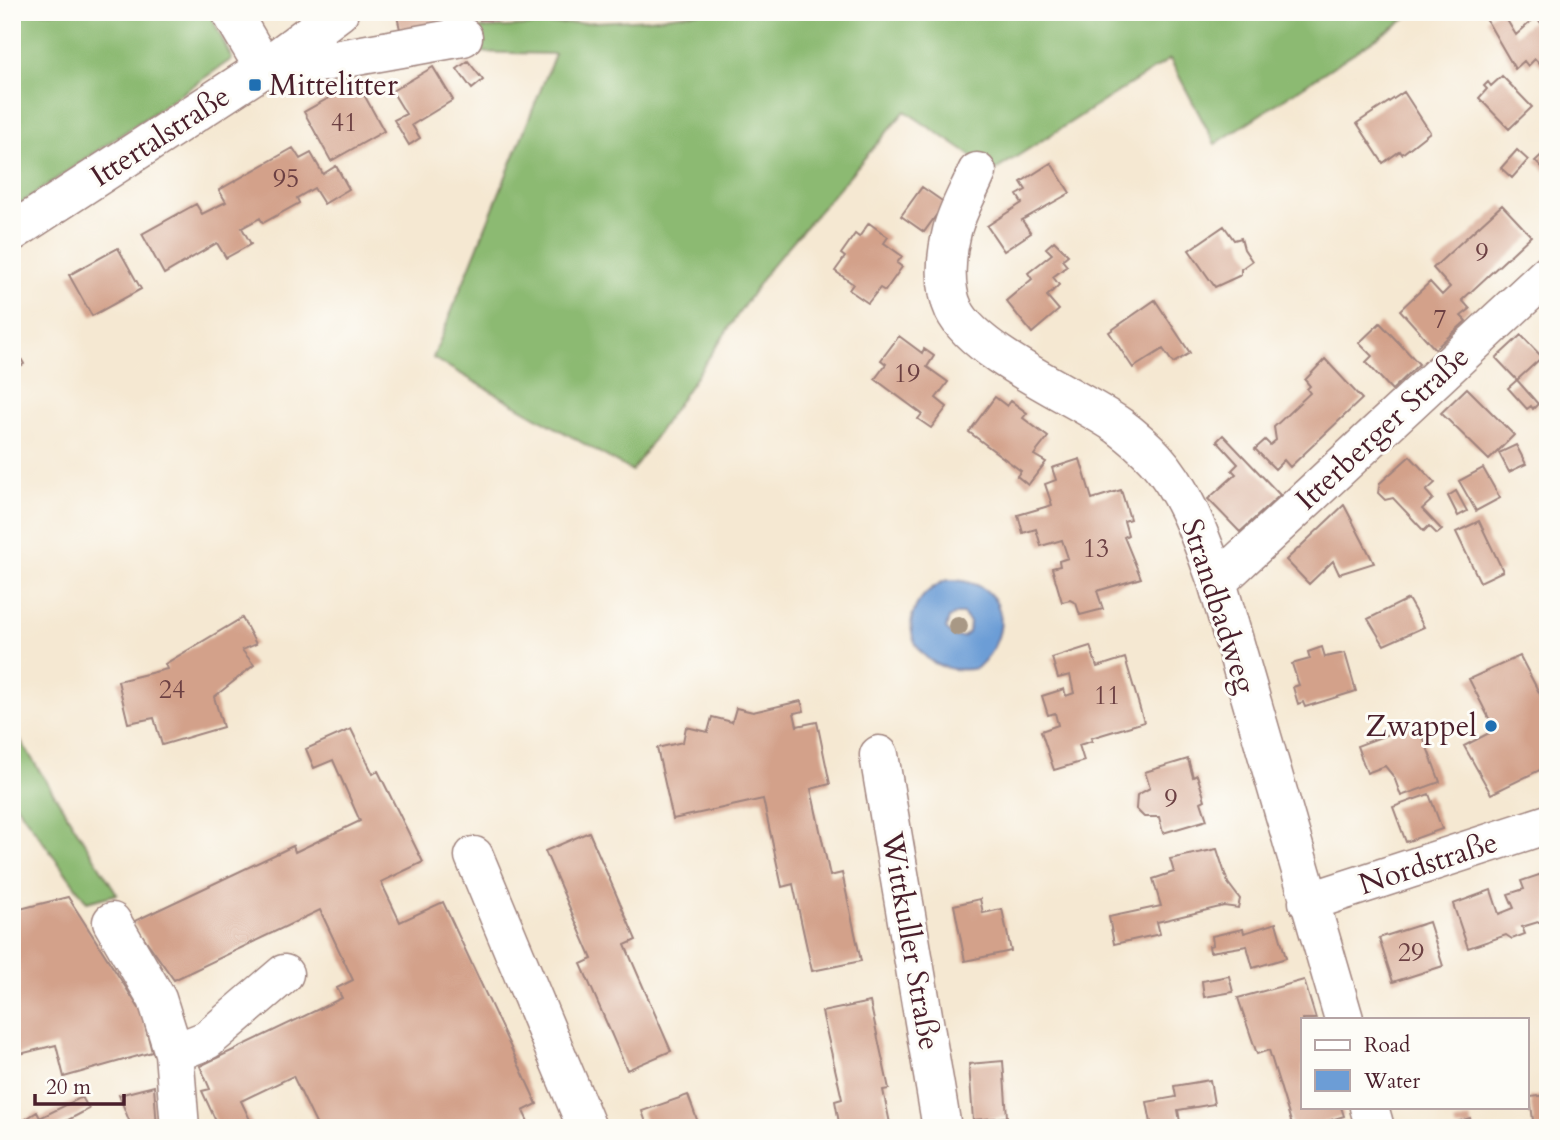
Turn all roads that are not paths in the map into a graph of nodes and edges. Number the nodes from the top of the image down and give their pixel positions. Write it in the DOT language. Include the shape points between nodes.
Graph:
graph roads {
  1 [pos="231,12"];
  2 [pos="339,12"];
  3 [pos="463,37"];
  4 [pos="264,68"];
  5 [pos="977,172"];
  6 [pos="12,232"];
  7 [pos="1548,274"];
  8 [pos="1217,582"];
  9 [pos="879,755"];
  10 [pos="1548,824"];
  11 [pos="474,856"];
  12 [pos="1308,902"];
  13 [pos="112,922"];
  14 [pos="284,974"];
  15 [pos="1344,1018"];
  16 [pos="174,1053"];
  17 [pos="1369,1108"];
  18 [pos="180,1128"];
  19 [pos="587,1128"];
  20 [pos="943,1128"];
  21 [pos="1375,1128"];
  1 -- 4 [label="street"];
  2 -- 4 [label="street, Ittertalstraße"];
  3 -- 4 [label="street" via="301,66"];
  4 -- 6 [label="street, Ittertalstraße"];
  5 -- 8 [label="street, Strandbadweg" via="953,229 947,261 954,311 971,333 1121,427 1156,459 1191,513"];
  7 -- 8 [label="street, Itterberger Straße"];
  8 -- 12 [label="street, Strandbadweg"];
  9 -- 20 [label="street, Wittkuller Straße"];
  10 -- 12 [label="street, Nordstraße"];
  11 -- 19 [label="street"];
  12 -- 15 [label="street, Strandbadweg"];
  13 -- 16 [label="street" via="157,999"];
  14 -- 16 [label="street" via="207,1040"];
  16 -- 18 [label="street"];
  17 -- 21 [label="street"];
}
